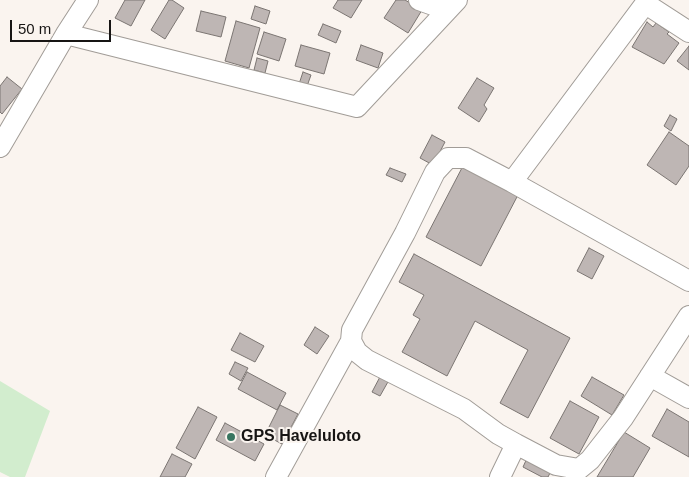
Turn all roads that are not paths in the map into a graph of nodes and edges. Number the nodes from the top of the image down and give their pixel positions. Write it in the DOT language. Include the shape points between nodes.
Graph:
graph roads {
  1 [pos="88,0"];
  2 [pos="419,0"];
  3 [pos="647,2"];
  4 [pos="452,5"];
  5 [pos="689,32"];
  6 [pos="66,34"];
  7 [pos="0,147"];
  8 [pos="512,182"];
  9 [pos="689,281"];
  10 [pos="689,316"];
  11 [pos="351,341"];
  12 [pos="650,376"];
  13 [pos="689,398"];
  14 [pos="516,444"];
  15 [pos="276,477"];
  16 [pos="500,477"];
  1 -- 6 [label="street"];
  2 -- 4 [label="street"];
  3 -- 5 [label="street"];
  3 -- 8 [label="street"];
  4 -- 6 [label="street" via="357,107"];
  6 -- 7 [label="street"];
  8 -- 9 [label="street"];
  8 -- 11 [label="street" via="466,158 448,158 434,172 352,330"];
  10 -- 12 [label="street"];
  11 -- 14 [label="street" via="367,360 464,409"];
  11 -- 15 [label="street"];
  12 -- 13 [label="street"];
  12 -- 14 [label="street" via="624,418 590,460 578,469 556,465"];
  14 -- 16 [label="street"];
}
